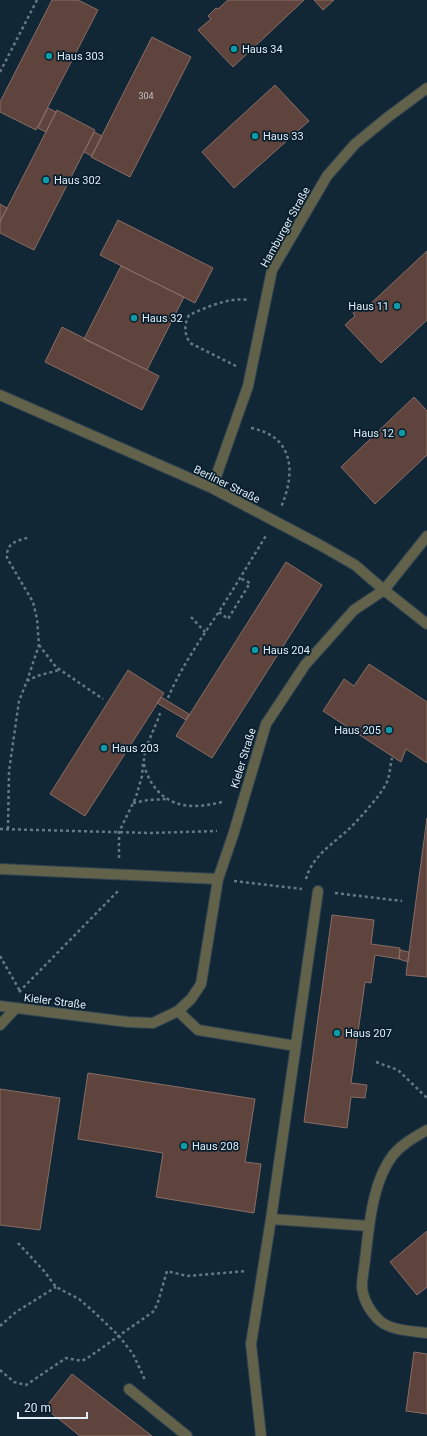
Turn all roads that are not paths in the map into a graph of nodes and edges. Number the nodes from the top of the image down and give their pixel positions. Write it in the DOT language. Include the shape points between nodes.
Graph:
graph roads {
  1 [pos="427,88"];
  2 [pos="0,395"];
  3 [pos="212,488"];
  4 [pos="427,536"];
  5 [pos="384,590"];
  6 [pos="427,624"];
  7 [pos="0,869"];
  8 [pos="218,879"];
  9 [pos="318,891"];
  10 [pos="2,1006"];
  11 [pos="16,1008"];
  12 [pos="178,1012"];
  13 [pos="0,1025"];
  14 [pos="296,1046"];
  15 [pos="427,1130"];
  16 [pos="271,1219"];
  17 [pos="369,1226"];
  18 [pos="427,1333"];
  19 [pos="128,1389"];
  20 [pos="187,1436"];
  21 [pos="261,1436"];
  1 -- 3 [label="lane, Hamburger Straße" via="355,144 327,176 272,270 248,386"];
  2 -- 3 [label="lane, Berliner Straße"];
  3 -- 5 [label="lane, Berliner Straße" via="355,565"];
  4 -- 5 [label="lane, Kieler Straße"];
  5 -- 6 [label="lane, Berliner Straße"];
  5 -- 8 [label="lane, Kieler Straße" via="354,610 305,665 266,724"];
  7 -- 8 [label="lane"];
  8 -- 12 [label="lane, Kieler Straße" via="201,984"];
  9 -- 14 [label="lane"];
  10 -- 11 [label="lane, Kieler Straße"];
  11 -- 12 [label="lane, Kieler Straße" via="152,1023"];
  11 -- 13 [label="lane"];
  12 -- 14 [label="lane" via="198,1030"];
  14 -- 16 [label="lane"];
  15 -- 17 [label="lane" via="393,1155 378,1187"];
  16 -- 17 [label="lane"];
  16 -- 21 [label="lane" via="251,1344"];
  17 -- 18 [label="lane" via="362,1288 369,1309 382,1322 396,1328"];
  19 -- 20 [label="lane"];
}
